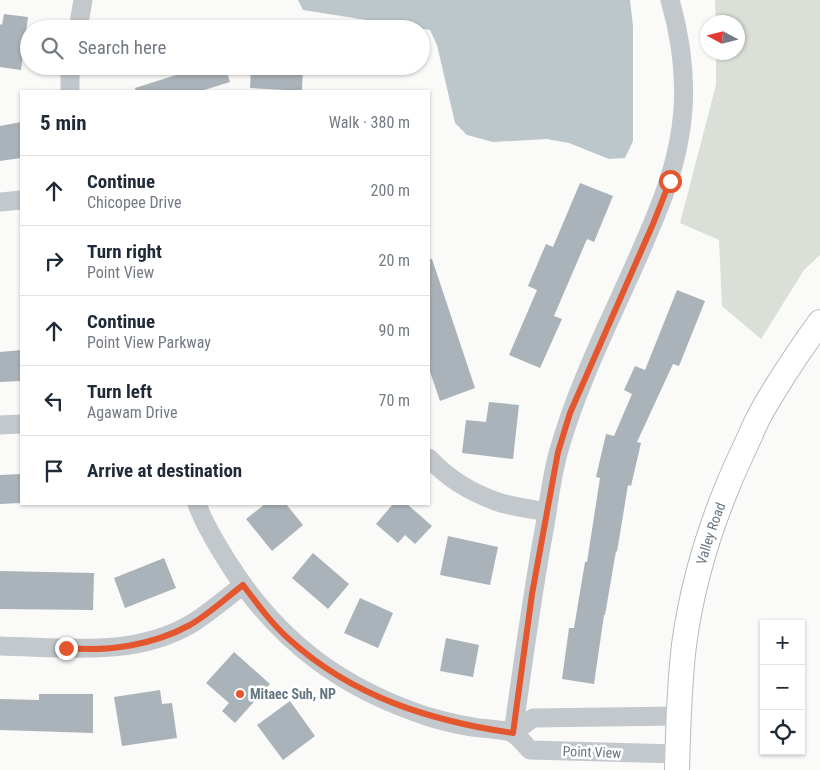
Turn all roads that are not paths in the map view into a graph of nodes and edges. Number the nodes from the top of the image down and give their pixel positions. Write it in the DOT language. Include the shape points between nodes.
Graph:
graph roads {
  1 [pos="84,0"];
  2 [pos="670,0"];
  3 [pos="80,20"];
  4 [pos="70,75"];
  5 [pos="70,90"];
  6 [pos="20,200"];
  7 [pos="0,202"];
  8 [pos="820,322"];
  9 [pos="20,424"];
  10 [pos="0,425"];
  11 [pos="430,459"];
  12 [pos="198,505"];
  13 [pos="547,512"];
  14 [pos="243,585"];
  15 [pos="0,646"];
  16 [pos="677,716"];
  17 [pos="513,733"];
  18 [pos="678,762"];
  1 -- 3 [label="street"];
  2 -- 13 [label="street" via="684,80 683,114 670,181 570,413 558,452"];
  4 -- 5 [label="street"];
  6 -- 7 [label="street"];
  8 -- 16 [label="main road, Valley Road" via="761,413 731,477 694,594 684,644"];
  9 -- 10 [label="street"];
  11 -- 13 [label="street" via="476,493 502,503"];
  12 -- 14 [label="street" via="218,547"];
  13 -- 17 [label="street"];
  14 -- 15 [label="street" via="191,624 138,644 108,649"];
  14 -- 17 [label="street" via="290,640 355,685 430,717"];
  16 -- 17 [label="street" via="533,718"];
  16 -- 18 [label="main road, Valley Road"];
  17 -- 18 [label="street, Point View" via="530,750"];
}
